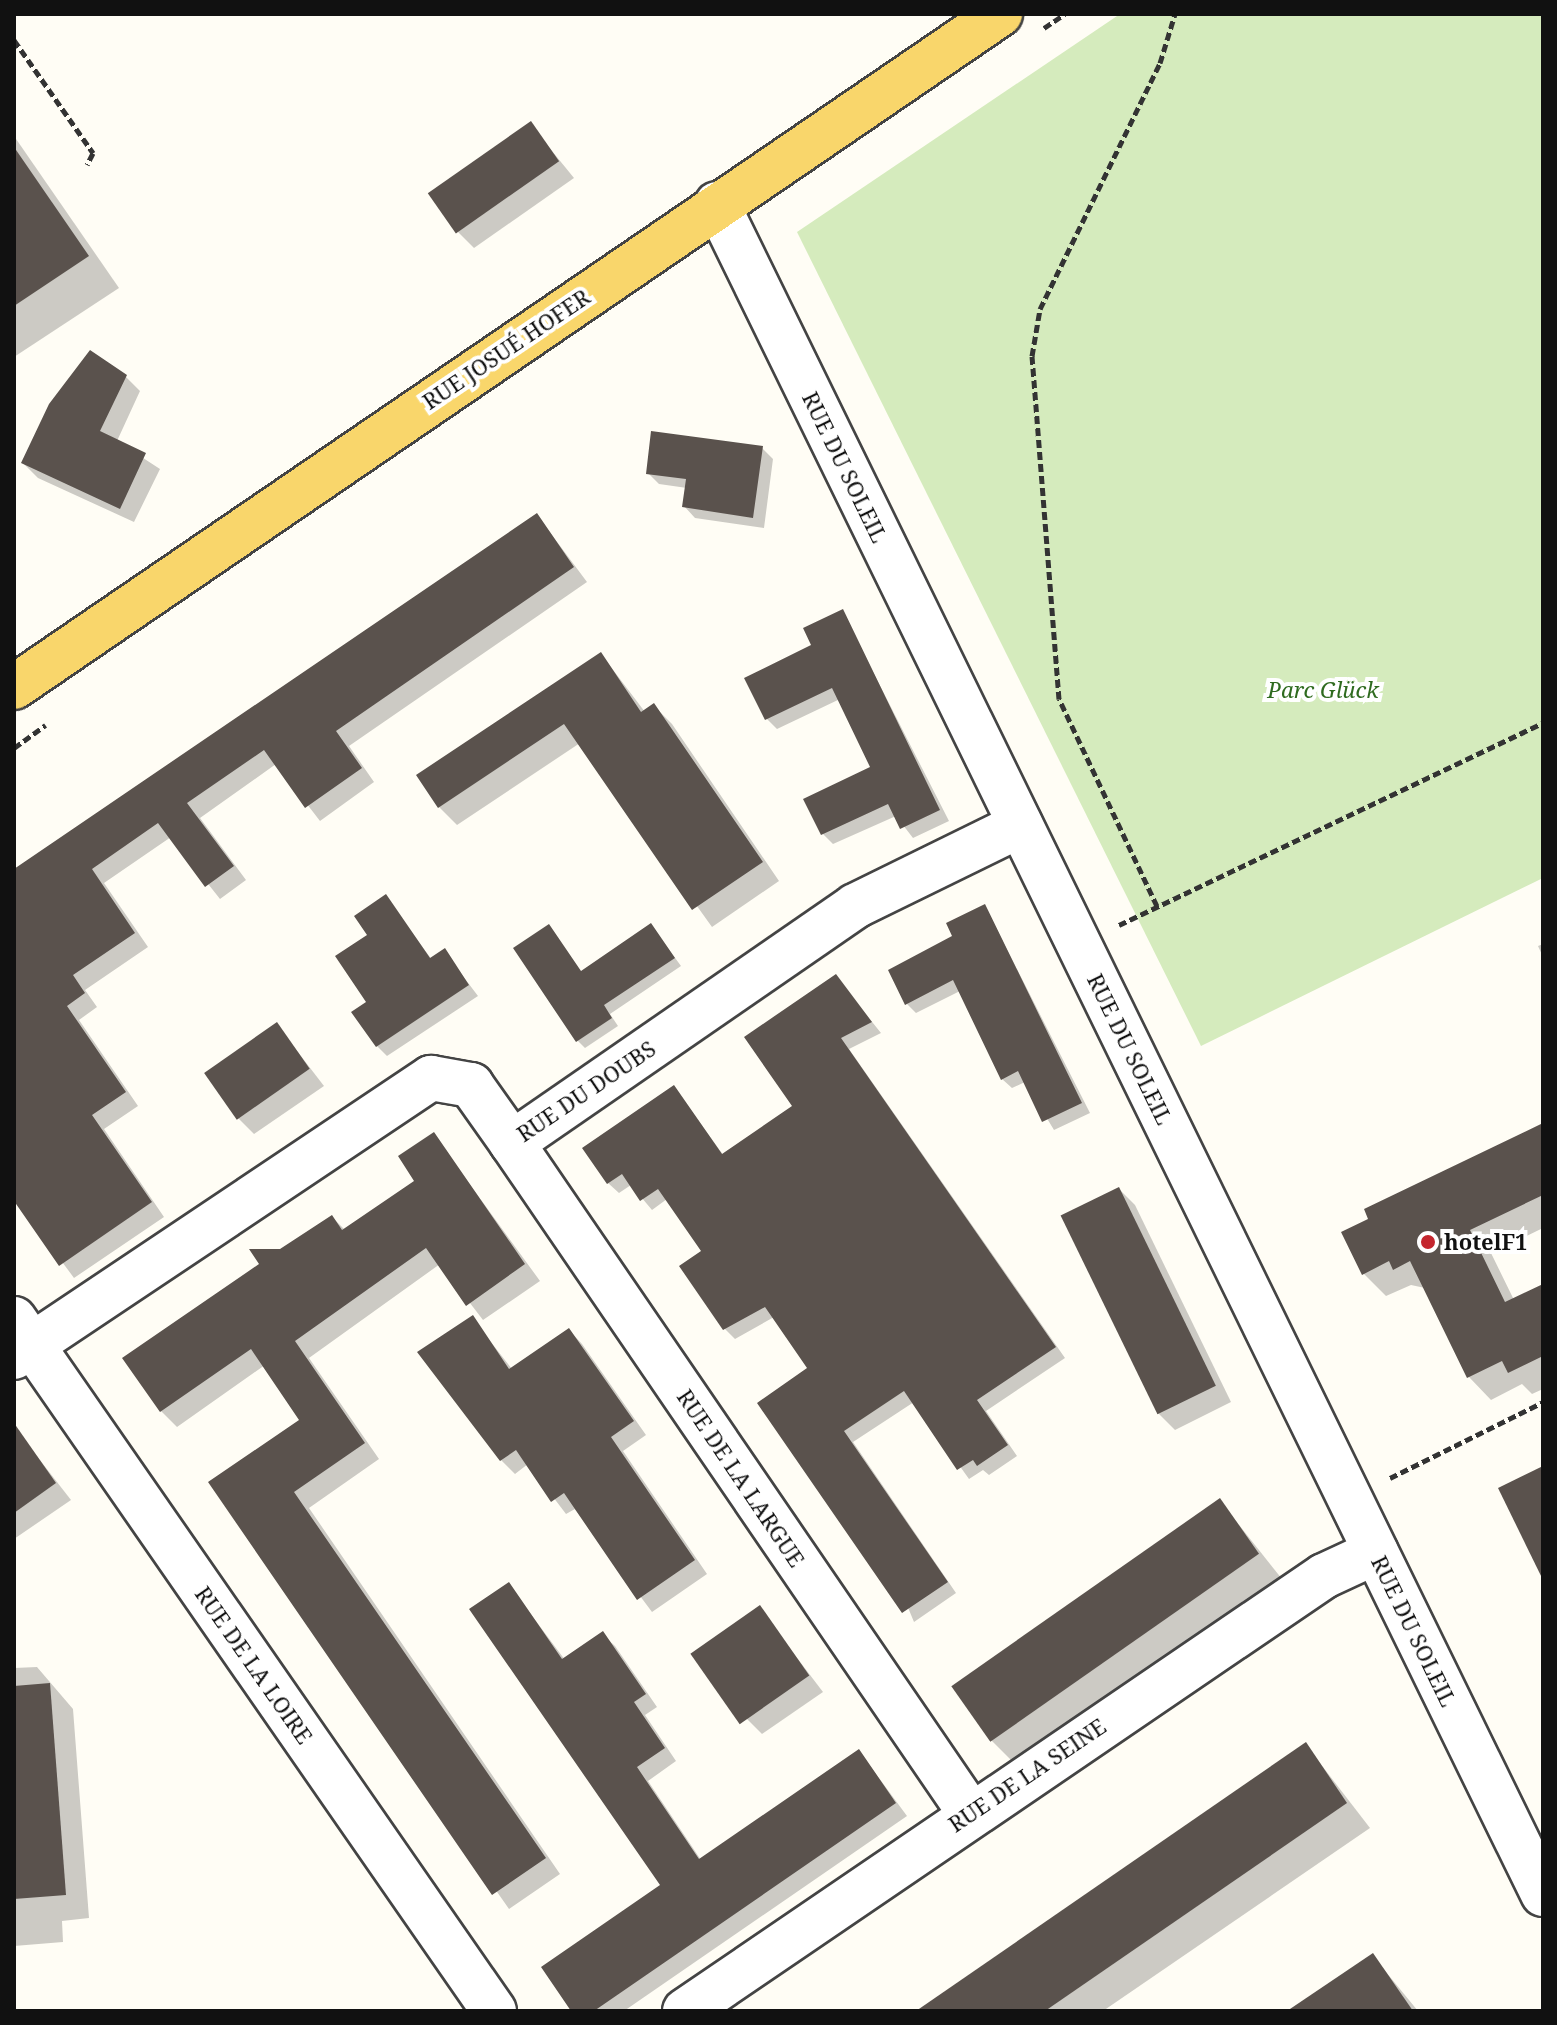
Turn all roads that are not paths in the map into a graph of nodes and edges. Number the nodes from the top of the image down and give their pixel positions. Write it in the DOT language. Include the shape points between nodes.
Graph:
graph roads {
  1 [pos="1000,14"];
  2 [pos="717,204"];
  3 [pos="14,687"];
  4 [pos="1020,825"];
  5 [pos="512,1143"];
  6 [pos="20,1340"];
  7 [pos="1376,1552"];
  8 [pos="970,1813"];
  9 [pos="1543,1894"];
  10 [pos="494,2011"];
  11 [pos="685,2011"];
  1 -- 2 [label="main road, RUE JOSUÉ HOFER"];
  2 -- 3 [label="main road, RUE JOSUÉ HOFER"];
  2 -- 4 [label="street, RUE DU SOLEIL"];
  4 -- 5 [label="street, RUE DU DOUBS" via="855,906"];
  4 -- 7 [label="street, RUE DU SOLEIL"];
  5 -- 6 [label="street, RUE DU DOUBS" via="471,1085 431,1078"];
  5 -- 8 [label="street, RUE DE LA LARGUE"];
  6 -- 10 [label="street, RUE DE LA LOIRE"];
  7 -- 8 [label="street, RUE DE LA SEINE" via="1324,1576"];
  7 -- 9 [label="street, RUE DU SOLEIL"];
  8 -- 11 [label="street, RUE DE LA SEINE"];
}
